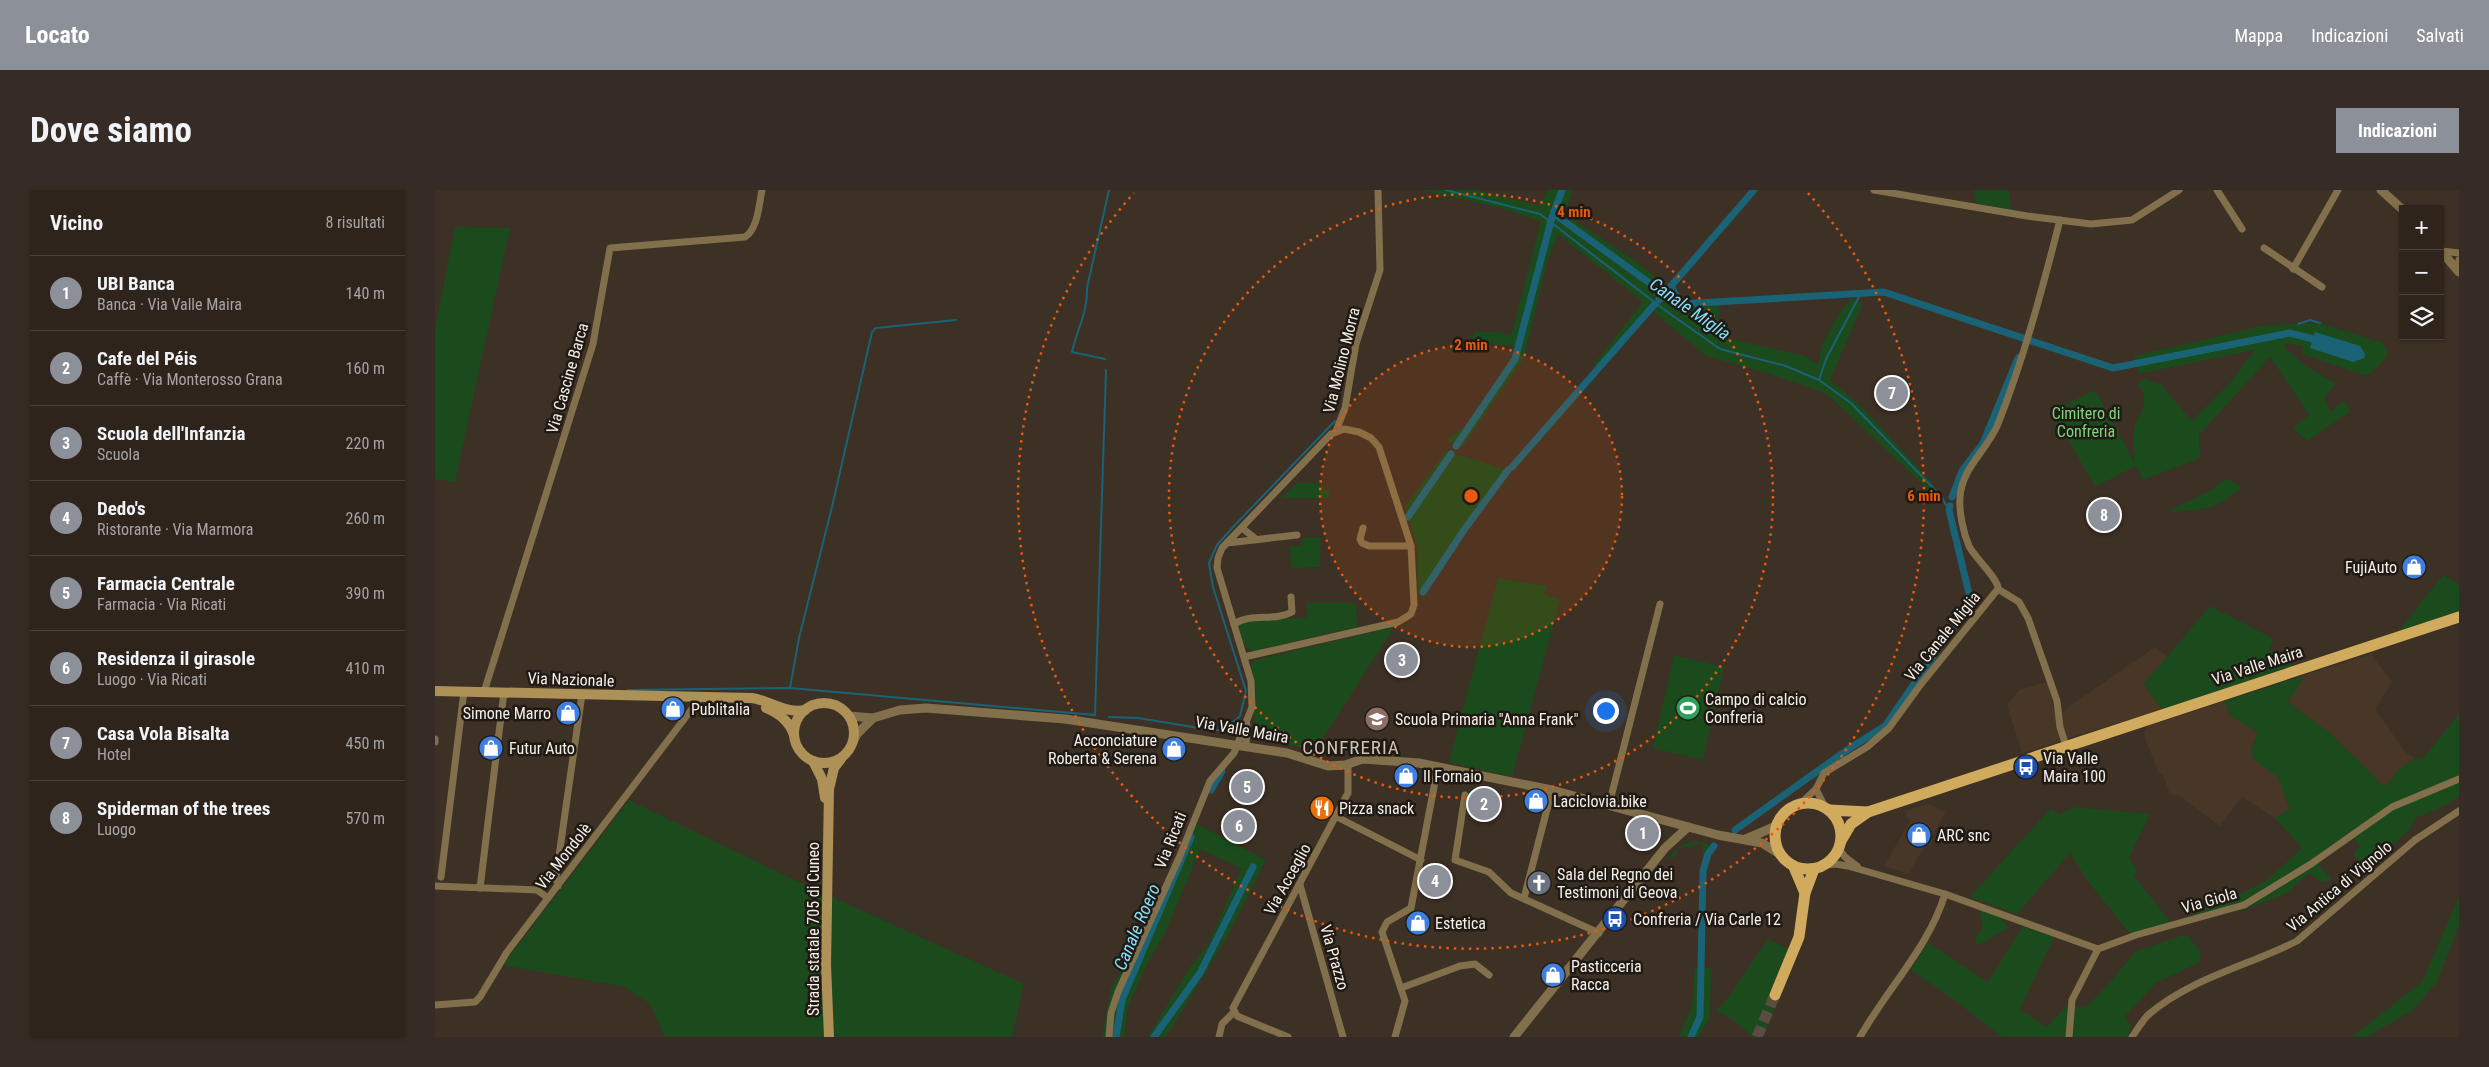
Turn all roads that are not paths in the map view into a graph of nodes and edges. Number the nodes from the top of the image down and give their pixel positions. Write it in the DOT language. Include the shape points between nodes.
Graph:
graph roads {
  1 [pos="762,190"];
  2 [pos="1378,190"];
  3 [pos="1874,190"];
  4 [pos="2179,190"];
  5 [pos="2217,190"];
  6 [pos="2338,190"];
  7 [pos="2381,190"];
  8 [pos="2399,206"];
  9 [pos="2060,220"];
  10 [pos="2242,229"];
  11 [pos="2264,248"];
  12 [pos="2444,251"];
  13 [pos="2459,253"];
  14 [pos="2444,255"];
  15 [pos="2459,260"];
  16 [pos="2293,269"];
  17 [pos="2458,271"];
  18 [pos="2322,286"];
  19 [pos="1336,431"];
  20 [pos="1242,528"];
  21 [pos="1363,528"];
  22 [pos="1297,535"];
  23 [pos="1256,539"];
  24 [pos="1227,543"];
  25 [pos="1411,546"];
  26 [pos="1998,589"];
  27 [pos="1291,597"];
  28 [pos="1660,604"];
  29 [pos="2459,617"];
  30 [pos="1234,624"];
  31 [pos="1244,657"];
  32 [pos="435,691"];
  33 [pos="464,691"];
  34 [pos="484,692"];
  35 [pos="504,692"];
  36 [pos="582,694"];
  37 [pos="704,697"];
  38 [pos="742,699"];
  39 [pos="805,710"];
  40 [pos="849,716"];
  41 [pos="873,718"];
  42 [pos="853,742"];
  43 [pos="796,744"];
  44 [pos="1241,745"];
  45 [pos="2066,746"];
  46 [pos="841,759"];
  47 [pos="813,761"];
  48 [pos="1349,764"];
  49 [pos="1438,766"];
  50 [pos="2459,778"];
  51 [pos="1816,789"];
  52 [pos="1552,790"];
  53 [pos="1465,795"];
  54 [pos="1800,804"];
  55 [pos="1609,805"];
  56 [pos="1827,809"];
  57 [pos="2459,810"];
  58 [pos="1868,812"];
  59 [pos="1337,817"];
  60 [pos="828,821"];
  61 [pos="1677,824"];
  62 [pos="1776,826"];
  63 [pos="1688,827"];
  64 [pos="1746,839"];
  65 [pos="1840,845"];
  66 [pos="1665,848"];
  67 [pos="1778,853"];
  68 [pos="1421,860"];
  69 [pos="1794,867"];
  70 [pos="1820,867"];
  71 [pos="1861,869"];
  72 [pos="441,877"];
  73 [pos="1300,885"];
  74 [pos="435,886"];
  75 [pos="558,886"];
  76 [pos="480,888"];
  77 [pos="1805,893"];
  78 [pos="1945,894"];
  79 [pos="547,898"];
  80 [pos="1524,898"];
  81 [pos="1599,933"];
  82 [pos="2098,949"];
  83 [pos="1489,975"];
  84 [pos="1401,988"];
  85 [pos="1775,995"];
  86 [pos="435,1005"];
  87 [pos="1234,1012"];
  88 [pos="829,1037"];
  89 [pos="1109,1037"];
  90 [pos="1219,1037"];
  91 [pos="1288,1037"];
  92 [pos="1343,1037"];
  93 [pos="1395,1037"];
  94 [pos="1515,1037"];
  95 [pos="1860,1037"];
  96 [pos="2069,1037"];
  97 [pos="2132,1037"];
  1 -- 34 [label="street, Via Cascine Barca" via="753,226 745,237 610,248 593,344"];
  2 -- 19 [label="street, Via Molino Morra" via="1380,270 1356,344 1345,408"];
  3 -- 9 [label="street"];
  4 -- 9 [label="street" via="2132,220 2091,224"];
  5 -- 10 [label="street"];
  6 -- 16 [label="street"];
  7 -- 8 [label="street"];
  9 -- 26 [label="street, Via Canale Miglia" via="2028,340 1992,439 1964,476 1961,487 1960,506 1968,545 1996,581"];
  11 -- 16 [label="street"];
  12 -- 13 [label="street"];
  14 -- 17 [label="street"];
  15 -- 17 [label="street"];
  16 -- 18 [label="street"];
  19 -- 20 [label="street, Via Molino Morra"];
  19 -- 25 [label="street" via="1359,432 1379,447"];
  20 -- 23 [label="street"];
  20 -- 24 [label="street, Via Molino Morra"];
  21 -- 25 [label="street" via="1362,544"];
  22 -- 23 [label="street"];
  23 -- 24 [label="street"];
  24 -- 30 [label="street, Via Molino Morra" via="1218,558 1217,568"];
  25 -- 31 [label="street" via="1414,605 1406,619"];
  26 -- 45 [label="street" via="2019,602 2029,618 2057,701"];
  26 -- 51 [label="street, Via Canale Miglia" via="1889,728 1867,747 1824,773"];
  27 -- 30 [label="street" via="1292,612 1285,616 1249,618"];
  28 -- 55 [label="street"];
  29 -- 45 [label="main road, Via Valle Maira"];
  30 -- 31 [label="street, Via Molino Morra"];
  31 -- 44 [label="street, Via Molino Morra" via="1253,697"];
  32 -- 33 [label="main road, Via Nazionale"];
  33 -- 34 [label="main road, Via Nazionale"];
  33 -- 72 [label="street"];
  34 -- 35 [label="main road, Via Nazionale"];
  35 -- 36 [label="main road, Via Nazionale"];
  35 -- 76 [label="street"];
  36 -- 37 [label="main road, Via Nazionale"];
  36 -- 75 [label="street" via="556,876"];
  37 -- 38 [label="main road"];
  37 -- 75 [label="street, Via Mondolè"];
  38 -- 39 [label="main road" via="763,700 794,712"];
  38 -- 43 [label="main road" via="785,719 791,725"];
  39 -- 40 [label="main road" via="814,705 833,705"];
  39 -- 43 [label="main road" via="795,726"];
  40 -- 41 [label="street, Via Valle Maira"];
  40 -- 42 [label="main road" via="853,724"];
  41 -- 42 [label="street"];
  41 -- 44 [label="street, Via Valle Maira" via="900,710 926,708 1065,719"];
  42 -- 46 [label="main road"];
  43 -- 47 [label="main road"];
  44 -- 48 [label="street, Via Valle Maira" via="1287,753 1328,766"];
  44 -- 89 [label="street, Via Ricati" via="1210,781 1118,992 1111,1012"];
  45 -- 58 [label="main road, Via Valle Maira"];
  46 -- 47 [label="main road" via="823,763"];
  46 -- 60 [label="main road, Strada statale 705 di Cuneo" via="834,768 830,784"];
  47 -- 60 [label="main road, Strada statale 705 di Cuneo" via="822,779"];
  48 -- 49 [label="street, Via Valle Maira" via="1369,759"];
  48 -- 59 [label="street, Via Acceglio" via="1348,793"];
  49 -- 52 [label="street, Via Valle Maira"];
  49 -- 68 [label="street"];
  50 -- 82 [label="street, Via Giola" via="2392,807 2279,885 2244,905"];
  51 -- 54 [label="street, Via Canale Miglia"];
  51 -- 56 [label="street"];
  52 -- 55 [label="street, Via Valle Maira"];
  52 -- 80 [label="street"];
  53 -- 80 [label="street" via="1455,860 1489,872 1511,893"];
  54 -- 56 [label="main road" via="1817,804"];
  54 -- 62 [label="main road" via="1785,812"];
  55 -- 61 [label="street, Via Valle Maira"];
  56 -- 58 [label="main road, Via Valle Maira"];
  56 -- 65 [label="main road" via="1837,818 1841,829"];
  57 -- 97 [label="street, Via Antica di Vignolo" via="2415,840 2297,941 2210,977 2168,1001 2147,1016"];
  58 -- 65 [label="main road, Via Valle Maira" via="1851,824"];
  59 -- 68 [label="street"];
  59 -- 73 [label="street, Via Acceglio"];
  60 -- 88 [label="main road, Strada statale 705 di Cuneo" via="826,966"];
  61 -- 63 [label="street, Via Valle Maira"];
  61 -- 66 [label="street"];
  62 -- 64 [label="street"];
  62 -- 67 [label="main road" via="1774,835"];
  63 -- 64 [label="street, Via Valle Maira"];
  63 -- 66 [label="street"];
  64 -- 67 [label="street, Via Valle Maira" via="1762,843"];
  65 -- 70 [label="main road" via="1834,858"];
  65 -- 71 [label="street" via="1845,857"];
  66 -- 81 [label="street"];
  67 -- 69 [label="main road"];
  68 -- 84 [label="street" via="1411,908 1387,922 1382,932"];
  69 -- 70 [label="main road"];
  69 -- 77 [label="main road"];
  70 -- 71 [label="street" via="1835,864"];
  70 -- 77 [label="main road"];
  71 -- 78 [label="street"];
  73 -- 87 [label="street, Via Acceglio" via="1235,1003"];
  73 -- 92 [label="street, Via Prazzo"];
  74 -- 76 [label="street"];
  75 -- 79 [label="street, Via Mondolè"];
  76 -- 79 [label="street" via="537,890"];
  77 -- 85 [label="main road" via="1799,937"];
  78 -- 82 [label="street"];
  78 -- 95 [label="street" via="1941,909 1904,973"];
  79 -- 86 [label="street, Via Mondolè" via="475,1002"];
  80 -- 81 [label="street"];
  81 -- 94 [label="street"];
  82 -- 96 [label="street" via="2072,1000"];
  83 -- 84 [label="street" via="1475,964 1460,966"];
  84 -- 93 [label="street" via="1405,1001"];
  87 -- 90 [label="street" via="1221,1024"];
  87 -- 91 [label="street"];
}
